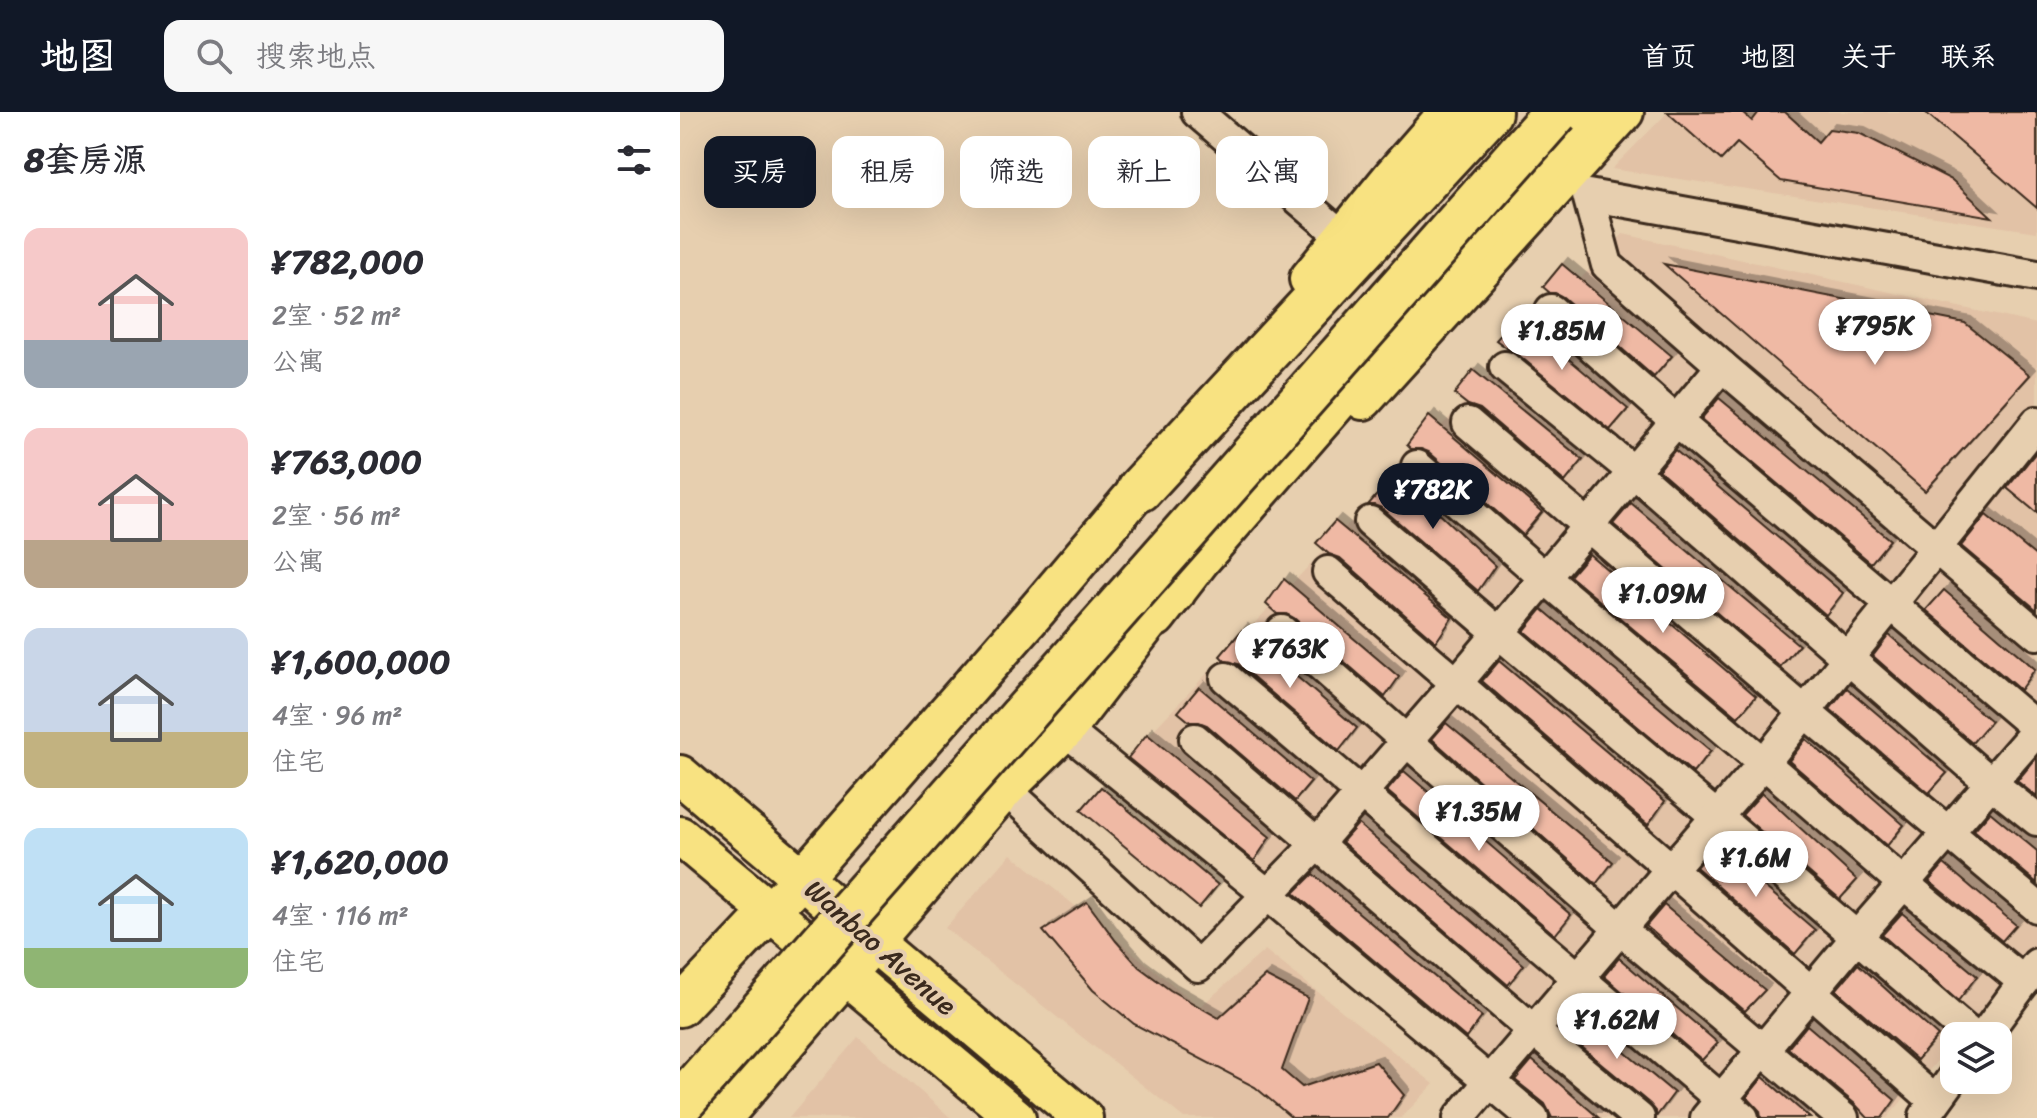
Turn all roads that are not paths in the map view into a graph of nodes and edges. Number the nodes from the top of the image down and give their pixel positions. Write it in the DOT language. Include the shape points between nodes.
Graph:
graph roads {
  1 [pos="1197,112"];
  2 [pos="1449,112"];
  3 [pos="1489,112"];
  4 [pos="1518,112"];
  5 [pos="1556,112"];
  6 [pos="1586,112"];
  7 [pos="1624,112"];
  8 [pos="1343,237"];
  9 [pos="2037,276"];
  10 [pos="1551,310"];
  11 [pos="1722,366"];
  12 [pos="1505,367"];
  13 [pos="1676,421"];
  14 [pos="2037,422"];
  15 [pos="1468,423"];
  16 [pos="1417,466"];
  17 [pos="1634,472"];
  18 [pos="1140,489"];
  19 [pos="1370,522"];
  20 [pos="1588,527"];
  21 [pos="1936,548"];
  22 [pos="1328,572"];
  23 [pos="1545,578"];
  24 [pos="1892,604"];
  25 [pos="1154,615"];
  26 [pos="1282,631"];
  27 [pos="1499,633"];
  28 [pos="2037,634"];
  29 [pos="1848,658"];
  30 [pos="1226,678"];
  31 [pos="1456,684"];
  32 [pos="1805,712"];
  33 [pos="2037,729"];
  34 [pos="1065,730"];
  35 [pos="1195,739"];
  36 [pos="1406,741"];
  37 [pos="1764,763"];
  38 [pos="680,775"];
  39 [pos="1991,783"];
  40 [pos="1005,789"];
  41 [pos="1362,793"];
  42 [pos="1717,817"];
  43 [pos="2037,820"];
  44 [pos="1949,832"];
  45 [pos="680,836"];
  46 [pos="1317,844"];
  47 [pos="1671,869"];
  48 [pos="802,878"];
  49 [pos="1904,884"];
  50 [pos="1267,894"];
  51 [pos="2037,907"];
  52 [pos="771,913"];
  53 [pos="1620,929"];
  54 [pos="1856,938"];
  55 [pos="873,942"];
  56 [pos="2030,973"];
  57 [pos="845,975"];
  58 [pos="1578,979"];
  59 [pos="1810,993"];
  60 [pos="680,1007"];
  61 [pos="1955,1022"];
  62 [pos="1994,1022"];
  63 [pos="1534,1031"];
  64 [pos="1762,1051"];
  65 [pos="680,1060"];
  66 [pos="1490,1081"];
  67 [pos="680,1104"];
  68 [pos="1929,1110"];
  69 [pos="1724,1112"];
  70 [pos="722,1118"];
  71 [pos="1016,1118"];
  72 [pos="1083,1118"];
  73 [pos="1459,1118"];
  74 [pos="1533,1118"];
  75 [pos="1639,1118"];
  76 [pos="1843,1118"];
  1 -- 8 [label="street"];
  2 -- 8 [label="main road"];
  3 -- 18 [label="highway"];
  4 -- 65 [label="highway"];
  5 -- 67 [label="highway, bridge"];
  6 -- 25 [label="highway"];
  7 -- 25 [label="main road" via="1295,475"];
  8 -- 18 [label="main road"];
  9 -- 11 [label="street" via="1588,195 1607,265"];
  10 -- 13 [label="street"];
  11 -- 13 [label="street"];
  11 -- 21 [label="street"];
  12 -- 17 [label="street"];
  13 -- 17 [label="street"];
  13 -- 24 [label="street"];
  14 -- 21 [label="street"];
  15 -- 20 [label="street"];
  16 -- 23 [label="street"];
  17 -- 20 [label="street"];
  17 -- 29 [label="street"];
  18 -- 48 [label="main road"];
  19 -- 27 [label="street"];
  20 -- 23 [label="street"];
  20 -- 32 [label="street"];
  21 -- 24 [label="street"];
  21 -- 28 [label="street"];
  22 -- 31 [label="street"];
  23 -- 27 [label="street"];
  23 -- 37 [label="street"];
  24 -- 29 [label="street"];
  24 -- 33 [label="street"];
  25 -- 34 [label="main road"];
  26 -- 36 [label="street"];
  27 -- 31 [label="street"];
  27 -- 42 [label="street"];
  29 -- 32 [label="street"];
  29 -- 39 [label="street"];
  30 -- 41 [label="street"];
  31 -- 36 [label="street"];
  31 -- 47 [label="street"];
  32 -- 37 [label="street"];
  32 -- 44 [label="street"];
  33 -- 39 [label="street"];
  34 -- 40 [label="main road"];
  34 -- 50 [label="street"];
  35 -- 46 [label="street"];
  36 -- 41 [label="street"];
  36 -- 53 [label="street"];
  37 -- 42 [label="street"];
  37 -- 49 [label="street"];
  38 -- 48 [label="main road, Wanbao Avenue"];
  39 -- 43 [label="street"];
  39 -- 44 [label="street"];
  40 -- 50 [label="street" via="1198,966"];
  40 -- 55 [label="main road"];
  41 -- 46 [label="street"];
  41 -- 58 [label="street"];
  42 -- 47 [label="street"];
  42 -- 54 [label="street"];
  44 -- 49 [label="street"];
  44 -- 51 [label="street"];
  45 -- 52 [label="main road, Wanbao Avenue"];
  46 -- 50 [label="street"];
  46 -- 63 [label="street"];
  47 -- 53 [label="street"];
  47 -- 59 [label="street"];
  48 -- 52 [label="main road"];
  48 -- 55 [label="main road, Wanbao Avenue"];
  49 -- 54 [label="street"];
  49 -- 56 [label="street"];
  50 -- 66 [label="street"];
  52 -- 57 [label="main road, Wanbao Avenue"];
  52 -- 60 [label="main road"];
  53 -- 58 [label="street"];
  53 -- 64 [label="street"];
  54 -- 59 [label="street"];
  54 -- 61 [label="street"];
  55 -- 57 [label="main road"];
  55 -- 72 [label="main road, Wanbao Avenue"];
  56 -- 62 [label="street"];
  57 -- 70 [label="main road"];
  57 -- 71 [label="main road, Wanbao Avenue"];
  58 -- 63 [label="street"];
  58 -- 69 [label="street"];
  59 -- 64 [label="street"];
  59 -- 68 [label="street"];
  63 -- 66 [label="street"];
  63 -- 75 [label="street"];
  64 -- 69 [label="street"];
  64 -- 76 [label="street"];
  66 -- 73 [label="street"];
  66 -- 74 [label="street"];
}
